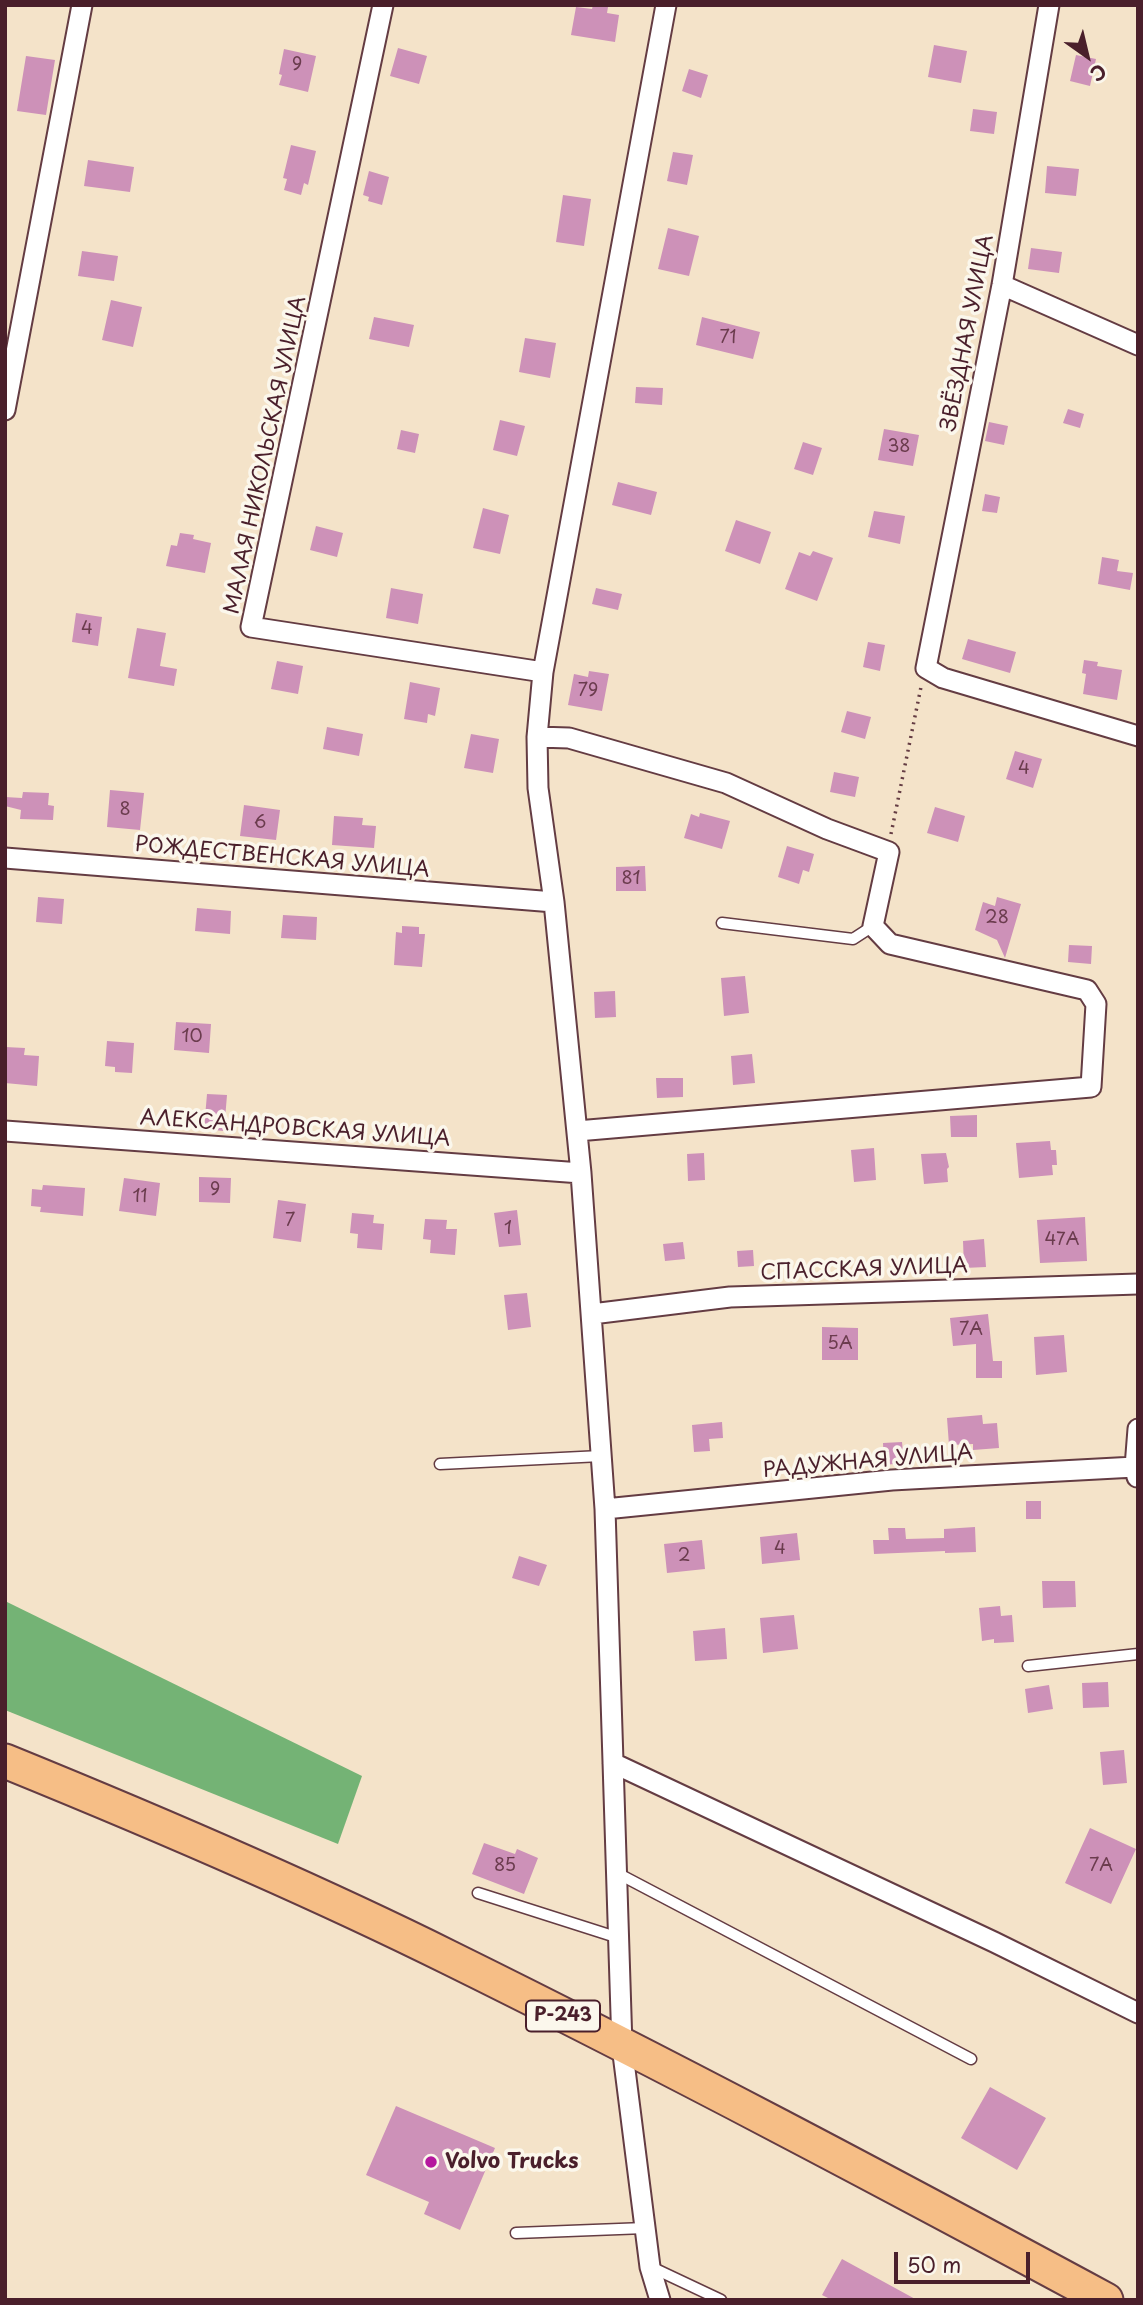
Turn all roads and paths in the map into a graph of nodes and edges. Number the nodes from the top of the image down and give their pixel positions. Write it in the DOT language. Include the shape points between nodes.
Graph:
graph roads {
  1 [pos="82,5"];
  2 [pos="383,5"];
  3 [pos="666,5"];
  4 [pos="1049,5"];
  5 [pos="1002,285"];
  6 [pos="1138,345"];
  7 [pos="5,410"];
  8 [pos="926,668"];
  9 [pos="542,672"];
  10 [pos="1138,736"];
  11 [pos="537,737"];
  12 [pos="889,852"];
  13 [pos="5,858"];
  14 [pos="554,902"];
  15 [pos="722,923"];
  16 [pos="873,926"];
  17 [pos="5,1131"];
  18 [pos="577,1131"];
  19 [pos="581,1173"];
  20 [pos="1138,1284"];
  21 [pos="592,1314"];
  22 [pos="1138,1429"];
  23 [pos="601,1456"];
  24 [pos="440,1464"];
  25 [pos="1137,1473"];
  26 [pos="605,1508"];
  27 [pos="1138,1654"];
  28 [pos="1028,1666"];
  29 [pos="5,1761"];
  30 [pos="613,1763"];
  31 [pos="617,1873"];
  32 [pos="478,1893"];
  33 [pos="619,1938"];
  34 [pos="1138,2013"];
  35 [pos="622,2046"];
  36 [pos="971,2059"];
  37 [pos="645,2228"];
  38 [pos="516,2233"];
  39 [pos="650,2267"];
  40 [pos="660,2300"];
  41 [pos="720,2300"];
  42 [pos="1106,2300"];
  1 -- 7 [label="street"];
  2 -- 9 [label="street, МАЛАЯ НИКОЛЬСКАЯ УЛИЦА" via="251,627"];
  3 -- 9 [label="street"];
  4 -- 5 [label="street, ЗВЁЗДНАЯ УЛИЦА"];
  5 -- 6 [label="street"];
  5 -- 8 [label="street, ЗВЁЗДНАЯ УЛИЦА"];
  8 -- 10 [label="street" via="943,678"];
  8 -- 12 [label="path"];
  9 -- 11 [label="street"];
  11 -- 12 [label="street" via="569,738 726,783"];
  11 -- 14 [label="street" via="538,788"];
  12 -- 16 [label="street"];
  13 -- 14 [label="street, РОЖДЕСТВЕНСКАЯ УЛИЦА"];
  14 -- 18 [label="street"];
  15 -- 16 [label="lane" via="853,939"];
  16 -- 18 [label="street" via="890,944 1087,990 1096,1004 1091,1087"];
  17 -- 19 [label="street, АЛЕКСАНДРОВСКАЯ УЛИЦА"];
  18 -- 19 [label="street"];
  19 -- 21 [label="street"];
  20 -- 21 [label="street, СПАССКАЯ УЛИЦА" via="730,1297"];
  21 -- 23 [label="street"];
  22 -- 25 [label="street"];
  23 -- 24 [label="lane"];
  23 -- 26 [label="street"];
  25 -- 26 [label="street, РАДУЖНАЯ УЛИЦА" via="892,1480"];
  26 -- 30 [label="street"];
  27 -- 28 [label="lane"];
  29 -- 35 [label="highway, Р-243" via="449,1957"];
  30 -- 31 [label="street"];
  30 -- 34 [label="street"];
  31 -- 33 [label="street"];
  31 -- 36 [label="lane"];
  32 -- 33 [label="lane"];
  33 -- 35 [label="street"];
  35 -- 37 [label="street"];
  35 -- 42 [label="highway, Р-243"];
  37 -- 38 [label="lane"];
  37 -- 39 [label="street"];
  39 -- 40 [label="street"];
  39 -- 41 [label="lane"];
}
